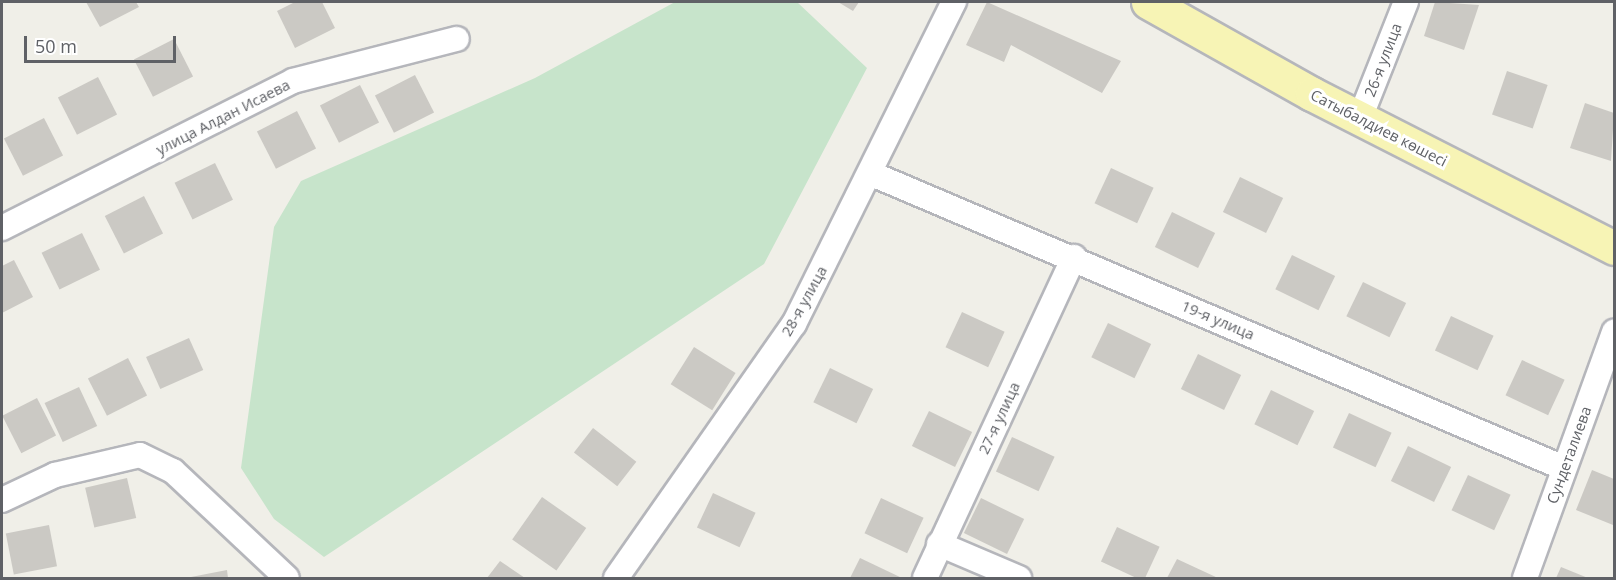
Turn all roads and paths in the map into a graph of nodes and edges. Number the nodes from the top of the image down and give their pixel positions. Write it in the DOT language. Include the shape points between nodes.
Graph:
graph roads {
  1 [pos="954,2"];
  2 [pos="1148,2"];
  3 [pos="1406,2"];
  4 [pos="457,39"];
  5 [pos="1360,118"];
  6 [pos="872,174"];
  7 [pos="2,228"];
  8 [pos="1614,248"];
  9 [pos="1074,257"];
  10 [pos="1614,332"];
  11 [pos="1564,468"];
  12 [pos="2,500"];
  13 [pos="939,544"];
  14 [pos="287,579"];
  15 [pos="616,579"];
  16 [pos="925,579"];
  17 [pos="1019,579"];
  18 [pos="1526,579"];
  1 -- 6 [label="street, 28-я улица" via="914,74"];
  2 -- 5 [label="main road, Сатыбалдиев көшесі"];
  3 -- 5 [label="street, 26-я улица"];
  4 -- 7 [label="street, улица Алдан Исаева" via="293,81"];
  5 -- 8 [label="main road, Сатыбалдиев көшесі"];
  6 -- 9 [label="street, 19-я улица"];
  6 -- 15 [label="street, 28-я улица" via="794,324"];
  9 -- 11 [label="street, 19-я улица"];
  9 -- 13 [label="street, 27-я улица"];
  10 -- 11 [label="street, Сундеталиева"];
  11 -- 18 [label="street, Сундеталиева"];
  12 -- 14 [label="street" via="55,475 140,455 173,471"];
  13 -- 16 [label="street, 27-я улица"];
  13 -- 17 [label="street"];
}
